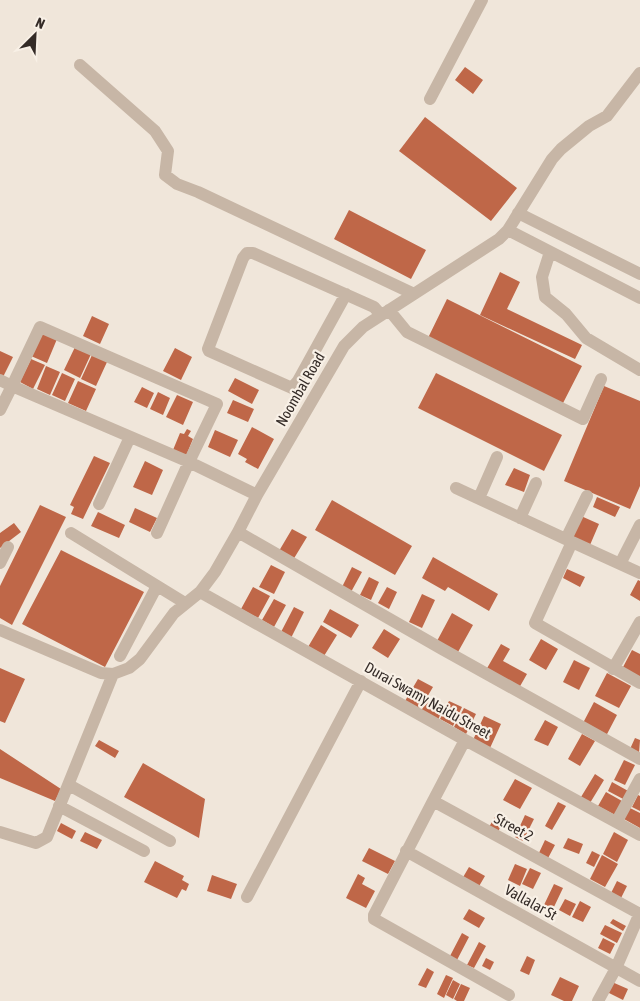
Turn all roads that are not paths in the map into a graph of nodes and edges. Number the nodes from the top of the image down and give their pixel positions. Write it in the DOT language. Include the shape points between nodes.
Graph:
graph roads {
  1 [pos="482,0"];
  2 [pos="80,64"];
  3 [pos="640,73"];
  4 [pos="430,99"];
  5 [pos="518,213"];
  6 [pos="508,230"];
  7 [pos="550,252"];
  8 [pos="640,274"];
  9 [pos="346,294"];
  10 [pos="414,294"];
  11 [pos="640,298"];
  12 [pos="385,313"];
  13 [pos="640,370"];
  14 [pos="601,379"];
  15 [pos="0,380"];
  16 [pos="12,386"];
  17 [pos="0,410"];
  18 [pos="130,437"];
  19 [pos="496,456"];
  20 [pos="189,462"];
  21 [pos="536,483"];
  22 [pos="456,488"];
  23 [pos="257,495"];
  24 [pos="588,496"];
  25 [pos="479,498"];
  26 [pos="99,504"];
  27 [pos="520,518"];
  28 [pos="640,525"];
  29 [pos="238,532"];
  30 [pos="71,533"];
  31 [pos="157,533"];
  32 [pos="569,540"];
  33 [pos="8,547"];
  34 [pos="0,563"];
  35 [pos="620,564"];
  36 [pos="640,574"];
  37 [pos="157,586"];
  38 [pos="200,592"];
  39 [pos="185,604"];
  40 [pos="640,622"];
  41 [pos="0,630"];
  42 [pos="120,656"];
  43 [pos="613,669"];
  44 [pos="113,674"];
  45 [pos="361,681"];
  46 [pos="640,683"];
  47 [pos="465,740"];
  48 [pos="640,759"];
  49 [pos="640,778"];
  50 [pos="69,785"];
  51 [pos="433,801"];
  52 [pos="60,806"];
  53 [pos="617,822"];
  54 [pos="0,832"];
  55 [pos="640,835"];
  56 [pos="170,841"];
  57 [pos="144,851"];
  58 [pos="406,851"];
  59 [pos="247,897"];
  60 [pos="640,914"];
  61 [pos="616,968"];
  62 [pos="640,981"];
  63 [pos="509,995"];
  64 [pos="598,1001"];
  1 -- 4 [label="street"];
  2 -- 10 [label="street" via="155,131 168,151 165,175 177,184"];
  3 -- 5 [label="street, Noombal Road" via="607,116 582,132 552,159"];
  5 -- 6 [label="street, Noombal Road"];
  5 -- 8 [label="street"];
  6 -- 7 [label="street"];
  6 -- 10 [label="street, Noombal Road"];
  7 -- 11 [label="street"];
  7 -- 13 [label="street" via="542,277 545,296 586,338"];
  9 -- 9 [label="street" via="247,253 209,351 292,388 302,383"];
  9 -- 12 [label="street"];
  10 -- 12 [label="street, Noombal Road"];
  12 -- 14 [label="street" via="407,332 583,419"];
  12 -- 23 [label="street, Noombal Road" via="363,327 344,346"];
  15 -- 16 [label="street"];
  16 -- 17 [label="street"];
  16 -- 18 [label="street"];
  16 -- 20 [label="street" via="40,327 217,404"];
  18 -- 20 [label="street"];
  18 -- 26 [label="street"];
  19 -- 25 [label="street"];
  20 -- 23 [label="street"];
  20 -- 31 [label="street"];
  21 -- 27 [label="street"];
  22 -- 25 [label="street"];
  23 -- 29 [label="street, Noombal Road"];
  24 -- 32 [label="street"];
  25 -- 27 [label="street"];
  27 -- 32 [label="street"];
  28 -- 35 [label="street"];
  29 -- 38 [label="street, Noombal Road"];
  29 -- 48 [label="street"];
  30 -- 37 [label="street"];
  32 -- 35 [label="street"];
  32 -- 43 [label="street" via="535,623"];
  33 -- 34 [label="street"];
  35 -- 36 [label="street"];
  37 -- 39 [label="street"];
  37 -- 42 [label="street"];
  38 -- 39 [label="street, Noombal Road"];
  38 -- 45 [label="street, Durai Swamy Naidu Street"];
  39 -- 44 [label="street, Noombal Road" via="174,613 140,659 129,668"];
  40 -- 43 [label="street"];
  41 -- 44 [label="street" via="101,673"];
  43 -- 46 [label="street"];
  44 -- 50 [label="street"];
  45 -- 47 [label="street, Durai Swamy Naidu Street"];
  45 -- 59 [label="street"];
  47 -- 51 [label="street"];
  47 -- 53 [label="street, Durai Swamy Naidu Street"];
  49 -- 53 [label="street"];
  50 -- 52 [label="street"];
  50 -- 56 [label="street"];
  51 -- 58 [label="street"];
  51 -- 60 [label="street, Street 2"];
  52 -- 54 [label="street" via="47,837 36,843"];
  52 -- 57 [label="street"];
  53 -- 55 [label="street, Durai Swamy Naidu Street"];
  58 -- 61 [label="street, Vallalar St"];
  58 -- 63 [label="street" via="374,919"];
  60 -- 61 [label="street"];
  61 -- 62 [label="street, Vallalar St"];
  61 -- 64 [label="street"];
}
